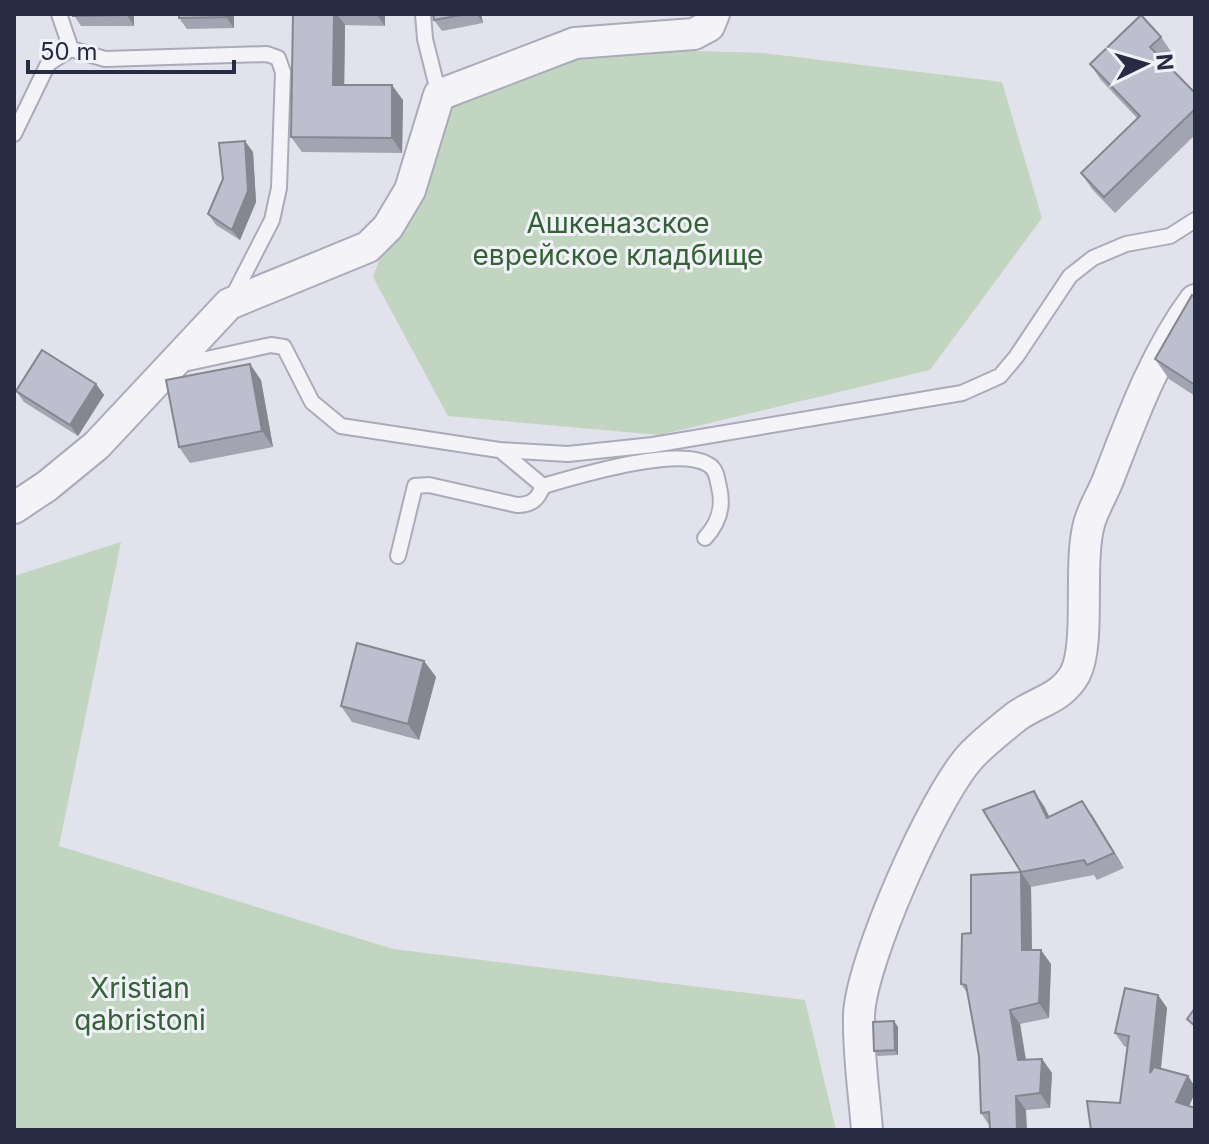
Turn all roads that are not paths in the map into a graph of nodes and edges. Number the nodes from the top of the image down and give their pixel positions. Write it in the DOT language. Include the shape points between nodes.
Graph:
graph roads {
  1 [pos="59,14"];
  2 [pos="423,14"];
  3 [pos="714,14"];
  4 [pos="71,49"];
  5 [pos="439,95"];
  6 [pos="14,134"];
  7 [pos="1195,220"];
  8 [pos="1195,300"];
  9 [pos="229,304"];
  10 [pos="167,368"];
  11 [pos="499,450"];
  12 [pos="543,486"];
  13 [pos="14,508"];
  14 [pos="705,538"];
  15 [pos="398,556"];
  16 [pos="867,1130"];
  1 -- 4 [label="lane"];
  2 -- 5 [label="lane"];
  3 -- 5 [label="street" via="709,26 694,34 575,43"];
  4 -- 6 [label="lane" via="48,64"];
  4 -- 9 [label="lane" via="105,59 267,54 278,58 283,72 279,188 272,220"];
  5 -- 9 [label="street" via="410,190 388,227 368,247"];
  7 -- 11 [label="lane" via="1170,236 1126,244 1093,258 1070,276 1000,376 962,393 653,445 568,454"];
  8 -- 16 [label="street" via="1172,331 1089,524 1076,672 1063,691 1020,714 973,754 941,797 908,867 859,1013"];
  9 -- 10 [label="street"];
  10 -- 11 [label="lane" via="271,345 284,347 312,402 341,426"];
  10 -- 13 [label="street" via="97,445"];
  11 -- 12 [label="lane"];
  12 -- 14 [label="lane" via="616,465 693,459 716,473 722,502 716,526"];
  12 -- 15 [label="lane" via="528,505 415,486"];
}
